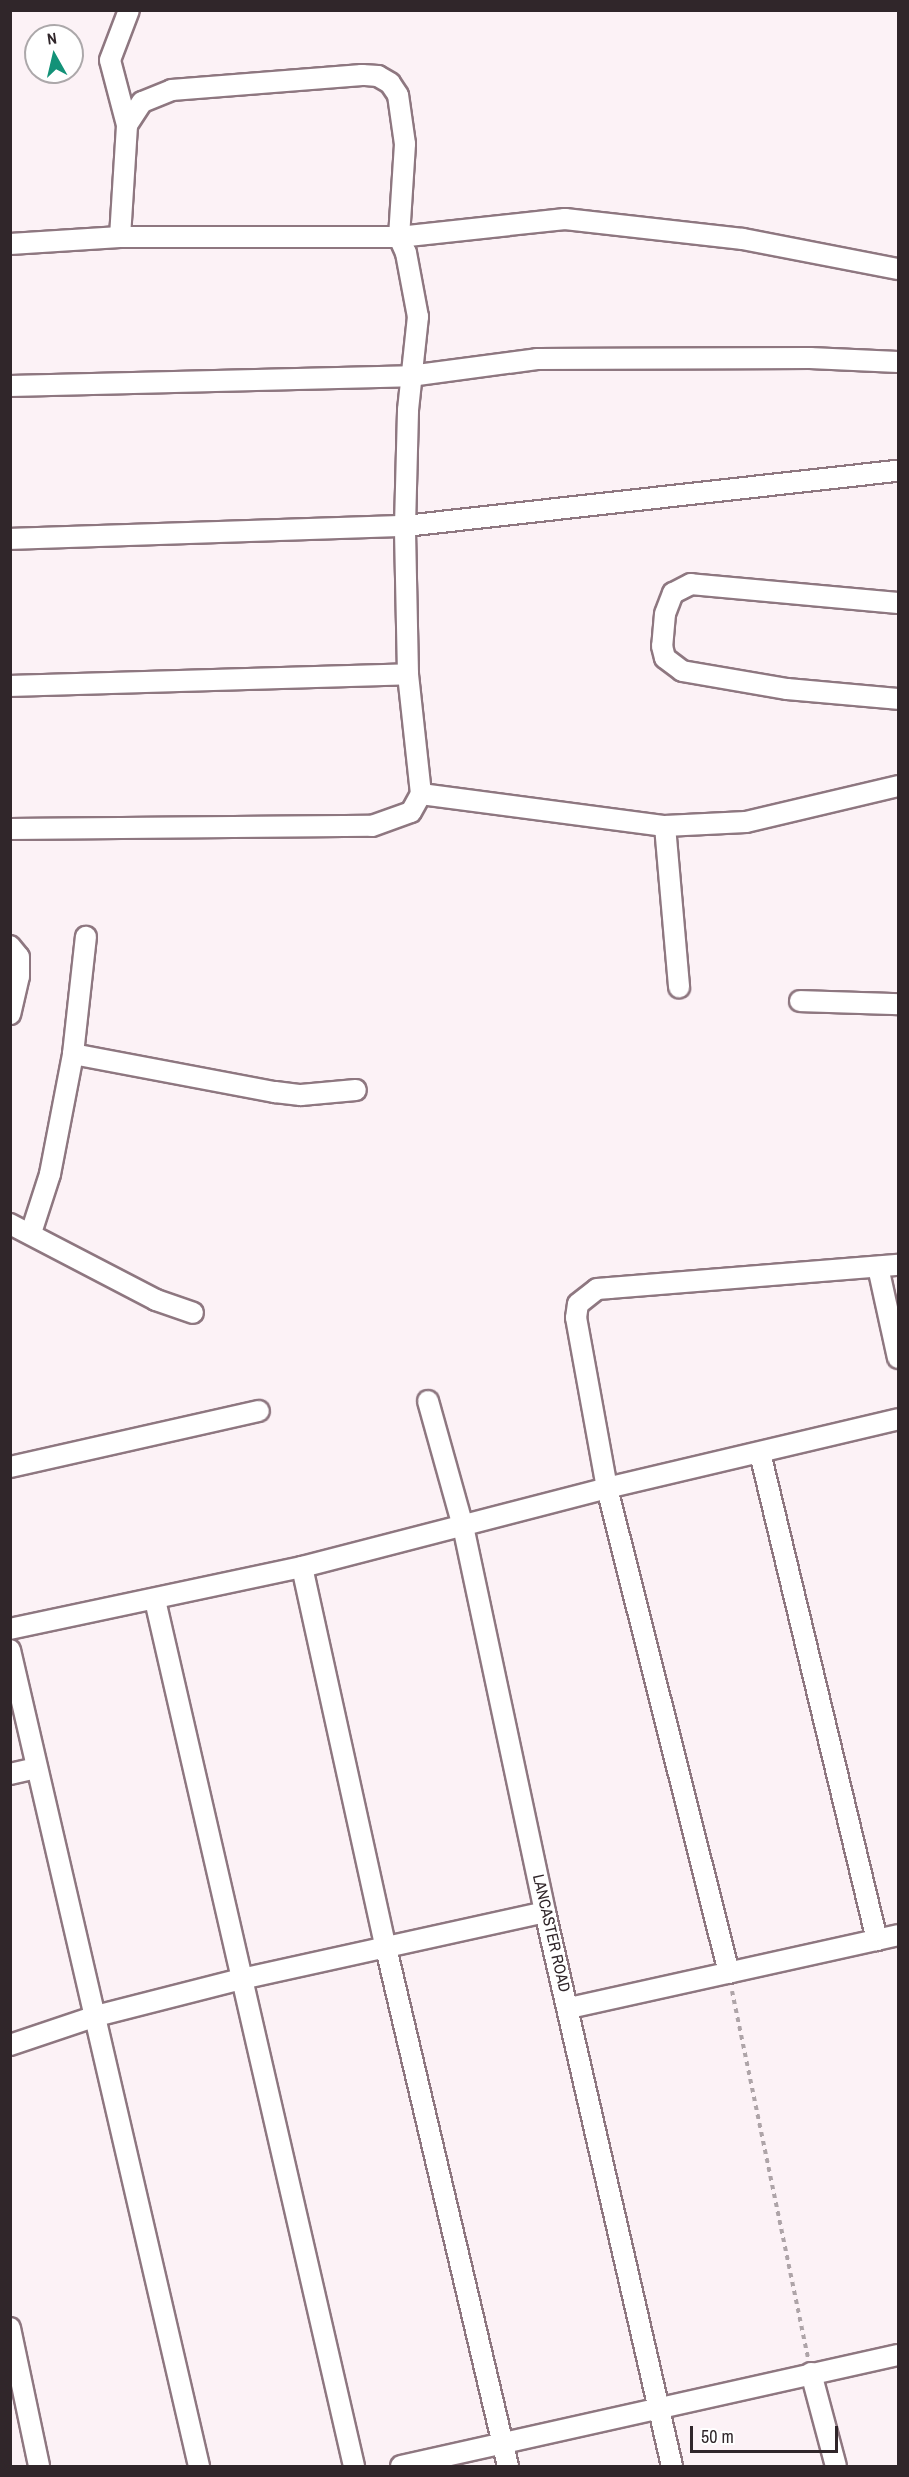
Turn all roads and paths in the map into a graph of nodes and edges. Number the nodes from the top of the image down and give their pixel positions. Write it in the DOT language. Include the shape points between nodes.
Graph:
graph roads {
  1 [pos="129,10"];
  2 [pos="127,124"];
  3 [pos="120,237"];
  4 [pos="399,237"];
  5 [pos="10,244"];
  6 [pos="898,269"];
  7 [pos="898,362"];
  8 [pos="410,376"];
  9 [pos="10,386"];
  10 [pos="898,471"];
  11 [pos="405,526"];
  12 [pos="10,539"];
  13 [pos="898,603"];
  14 [pos="408,674"];
  15 [pos="10,686"];
  16 [pos="898,699"];
  17 [pos="898,786"];
  18 [pos="422,794"];
  19 [pos="665,826"];
  20 [pos="10,829"];
  21 [pos="86,937"];
  22 [pos="10,946"];
  23 [pos="678,987"];
  24 [pos="800,1001"];
  25 [pos="898,1004"];
  26 [pos="10,1014"];
  27 [pos="73,1054"];
  28 [pos="356,1090"];
  29 [pos="10,1224"];
  30 [pos="31,1233"];
  31 [pos="898,1265"];
  32 [pos="878,1267"];
  33 [pos="193,1313"];
  34 [pos="898,1358"];
  35 [pos="428,1401"];
  36 [pos="259,1411"];
  37 [pos="898,1419"];
  38 [pos="760,1453"];
  39 [pos="10,1467"];
  40 [pos="607,1488"];
  41 [pos="463,1526"];
  42 [pos="302,1567"];
  43 [pos="155,1600"];
  44 [pos="10,1629"];
  45 [pos="10,1650"];
  46 [pos="36,1768"];
  47 [pos="10,1774"];
  48 [pos="545,1912"];
  49 [pos="898,1935"];
  50 [pos="877,1940"];
  51 [pos="386,1948"];
  52 [pos="729,1973"];
  53 [pos="242,1979"];
  54 [pos="569,2008"];
  55 [pos="96,2016"];
  56 [pos="10,2045"];
  57 [pos="10,2328"];
  58 [pos="898,2355"];
  59 [pos="811,2373"];
  60 [pos="660,2405"];
  61 [pos="502,2442"];
  62 [pos="39,2466"];
  63 [pos="199,2466"];
  64 [pos="354,2466"];
  65 [pos="401,2466"];
  66 [pos="508,2466"];
  67 [pos="672,2466"];
  68 [pos="836,2466"];
  1 -- 2 [label="street" via="110,60"];
  2 -- 3 [label="street"];
  2 -- 4 [label="street" via="142,102 172,90 378,76 390,83 402,111 405,186"];
  3 -- 4 [label="street"];
  3 -- 5 [label="street"];
  4 -- 6 [label="street" via="565,219 743,238"];
  4 -- 8 [label="street" via="417,295"];
  7 -- 8 [label="street" via="569,358"];
  8 -- 9 [label="street"];
  8 -- 11 [label="street"];
  10 -- 11 [label="street"];
  11 -- 12 [label="street"];
  11 -- 14 [label="street"];
  13 -- 16 [label="street" via="691,584 673,593 665,614 662,646 665,658 682,671 787,689"];
  14 -- 15 [label="street"];
  14 -- 18 [label="street"];
  17 -- 19 [label="street" via="746,822"];
  18 -- 19 [label="street"];
  18 -- 20 [label="street" via="411,812 372,826"];
  19 -- 23 [label="street"];
  21 -- 27 [label="street"];
  22 -- 26 [label="street" via="19,957"];
  24 -- 25 [label="street"];
  27 -- 28 [label="street" via="275,1092 301,1095"];
  27 -- 30 [label="street" via="50,1174"];
  29 -- 30 [label="street"];
  30 -- 33 [label="street" via="156,1300"];
  31 -- 32 [label="street"];
  32 -- 34 [label="street"];
  32 -- 40 [label="street" via="610,1287 586,1295 578,1304 576,1318"];
  35 -- 41 [label="street, LANCASTER ROAD"];
  36 -- 39 [label="street"];
  37 -- 38 [label="street"];
  38 -- 40 [label="street"];
  38 -- 50 [label="street"];
  40 -- 41 [label="street"];
  40 -- 52 [label="street"];
  41 -- 42 [label="street"];
  41 -- 48 [label="street, LANCASTER ROAD"];
  42 -- 43 [label="street"];
  42 -- 51 [label="street"];
  43 -- 44 [label="street"];
  43 -- 53 [label="street"];
  45 -- 46 [label="street"];
  46 -- 47 [label="street"];
  46 -- 55 [label="street"];
  48 -- 51 [label="street"];
  48 -- 54 [label="street, LANCASTER ROAD"];
  49 -- 50 [label="street"];
  50 -- 52 [label="street"];
  51 -- 53 [label="street"];
  51 -- 61 [label="street"];
  52 -- 54 [label="street"];
  52 -- 59 [label="path"];
  53 -- 55 [label="street"];
  53 -- 64 [label="street"];
  54 -- 60 [label="street, LANCASTER ROAD"];
  55 -- 56 [label="street"];
  55 -- 63 [label="street"];
  57 -- 62 [label="street"];
  58 -- 59 [label="street"];
  59 -- 60 [label="street"];
  59 -- 68 [label="street"];
  60 -- 61 [label="street"];
  60 -- 67 [label="street, LANCASTER ROAD"];
  61 -- 65 [label="street"];
  61 -- 66 [label="street"];
}
